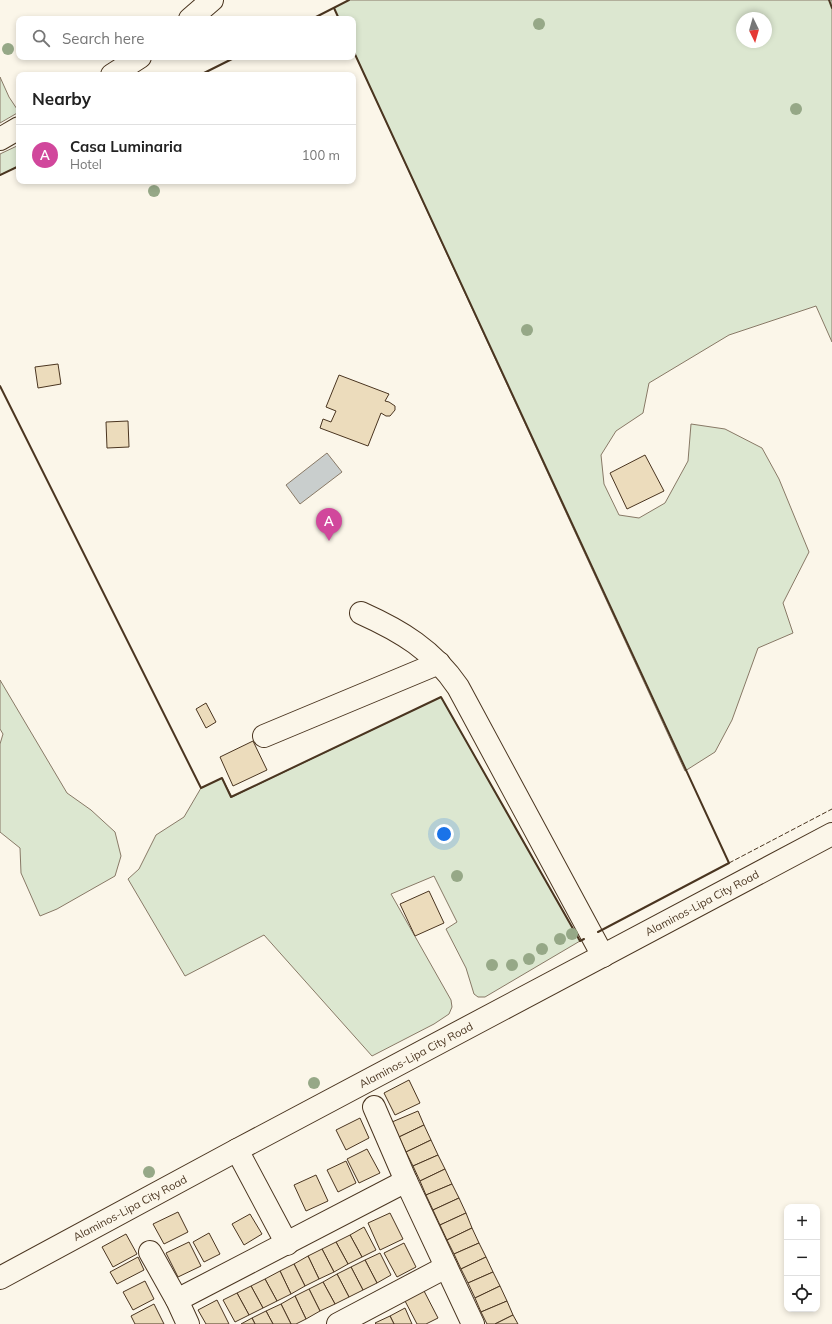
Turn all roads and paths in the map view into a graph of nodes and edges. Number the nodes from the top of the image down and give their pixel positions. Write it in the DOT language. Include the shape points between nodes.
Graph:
graph roads {
  1 [pos="212,0"];
  2 [pos="193,16"];
  3 [pos="135,60"];
  4 [pos="117,72"];
  5 [pos="16,130"];
  6 [pos="0,139"];
  7 [pos="361,612"];
  8 [pos="439,663"];
  9 [pos="264,736"];
  10 [pos="832,834"];
  11 [pos="603,956"];
  12 [pos="374,1107"];
  13 [pos="238,1150"];
  14 [pos="406,1181"];
  15 [pos="287,1244"];
  16 [pos="150,1252"];
  17 [pos="446,1267"];
  18 [pos="0,1278"];
  19 [pos="176,1300"];
  20 [pos="188,1324"];
  21 [pos="338,1324"];
  22 [pos="473,1324"];
  1 -- 2 [label="main road"];
  3 -- 4 [label="main road"];
  5 -- 6 [label="main road"];
  7 -- 8 [label="main road" via="408,636"];
  8 -- 9 [label="main road"];
  8 -- 11 [label="main road" via="458,687"];
  10 -- 11 [label="main road, Alaminos-Lipa City Road"];
  11 -- 13 [label="main road, Alaminos-Lipa City Road"];
  12 -- 14 [label="main road"];
  13 -- 15 [label="main road"];
  13 -- 18 [label="main road, Alaminos-Lipa City Road"];
  14 -- 15 [label="main road"];
  14 -- 17 [label="main road"];
  15 -- 19 [label="main road"];
  16 -- 19 [label="main road"];
  17 -- 21 [label="main road"];
  17 -- 22 [label="main road"];
  19 -- 20 [label="main road"];
}
